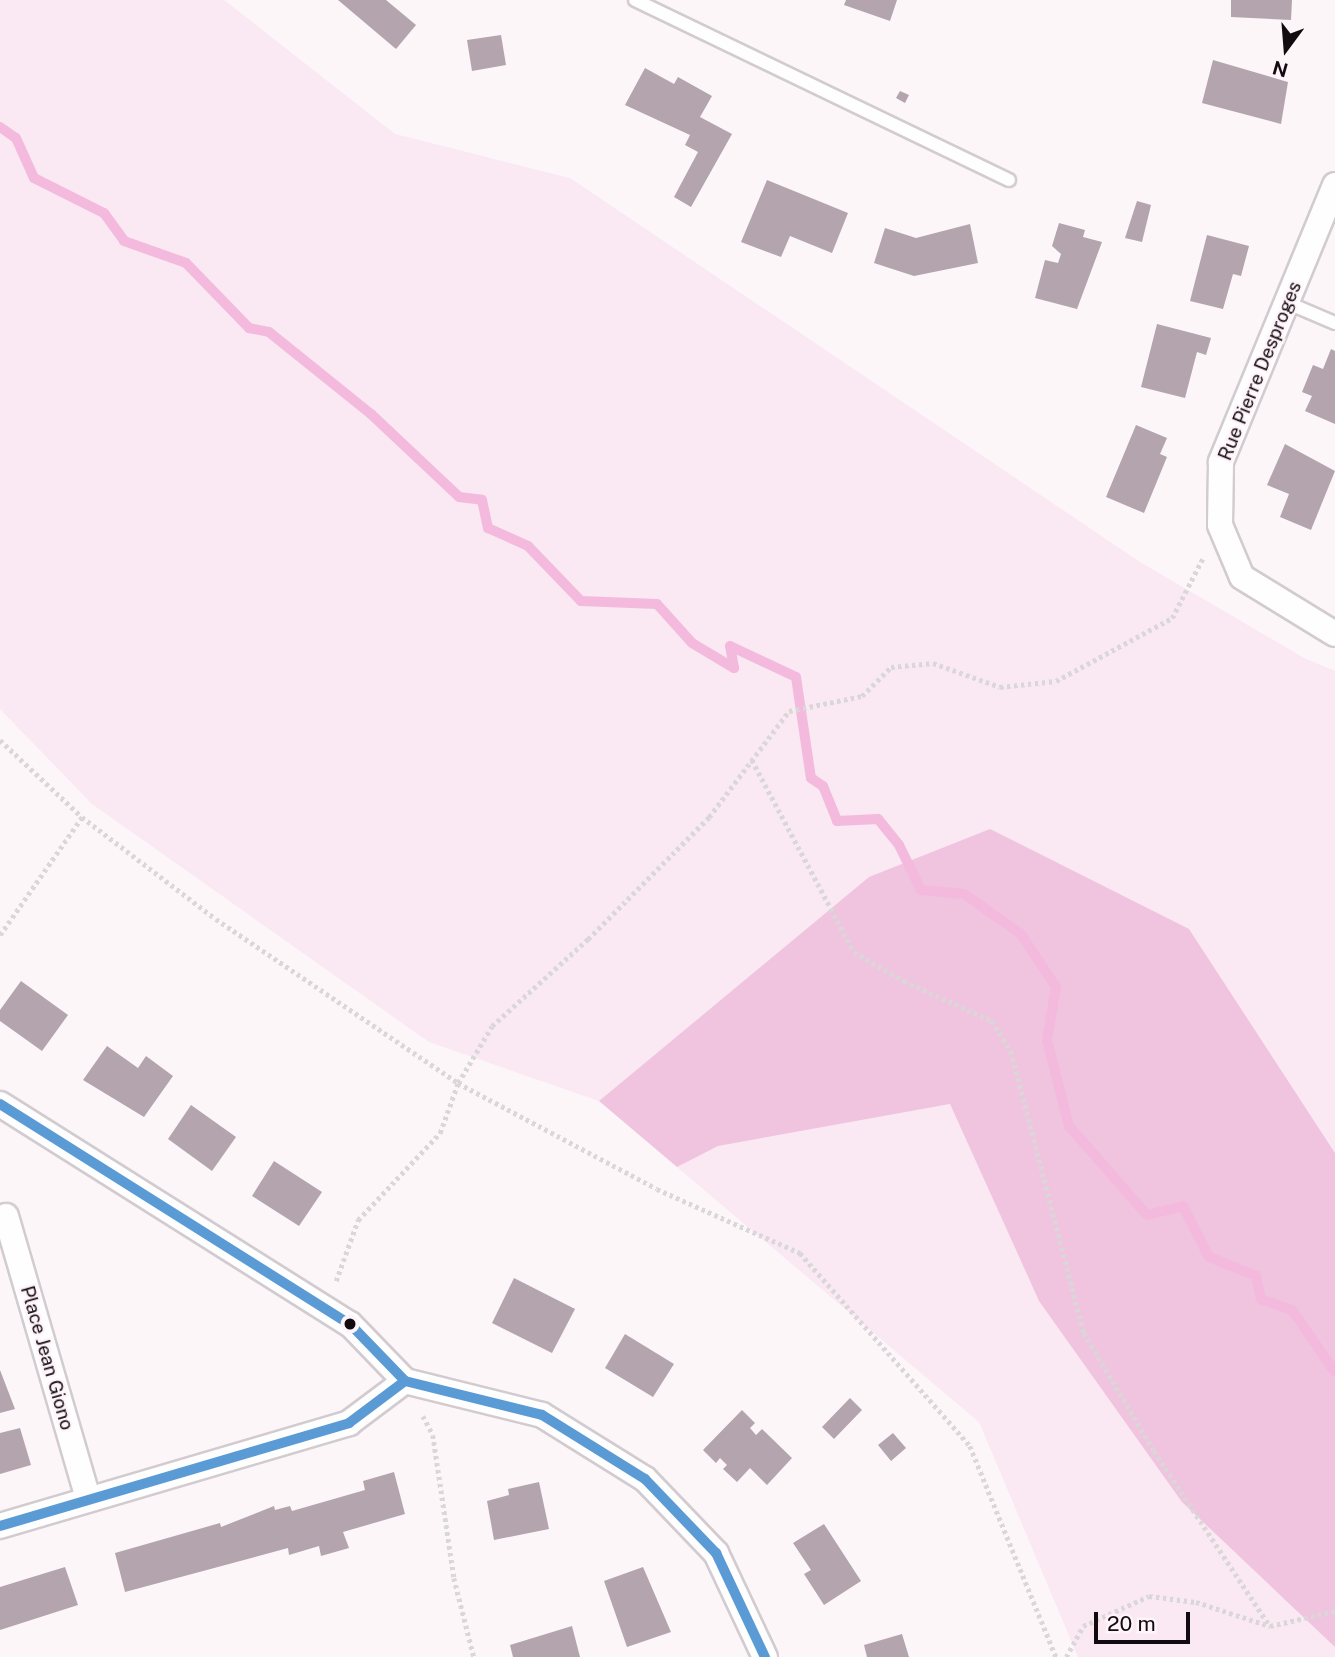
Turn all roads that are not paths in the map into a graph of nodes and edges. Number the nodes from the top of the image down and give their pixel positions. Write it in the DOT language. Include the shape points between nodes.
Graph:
graph roads {
  1 [pos="635,0"];
  2 [pos="1009,180"];
  3 [pos="1335,185"];
  4 [pos="1288,303"];
  5 [pos="1335,323"];
  6 [pos="1335,634"];
  7 [pos="0,1104"];
  8 [pos="6,1216"];
  9 [pos="405,1381"];
  10 [pos="88,1499"];
  11 [pos="0,1526"];
  12 [pos="765,1657"];
  1 -- 2 [label="lane"];
  3 -- 4 [label="street, Rue Pierre Desproges"];
  4 -- 5 [label="lane"];
  4 -- 6 [label="street, Rue Pierre Desproges" via="1221,462 1220,525 1242,577"];
  7 -- 9 [label="street" via="326,1308 349,1324"];
  8 -- 10 [label="street, Place Jean Giono"];
  9 -- 10 [label="street" via="349,1423"];
  9 -- 12 [label="street" via="542,1415 645,1479 716,1553"];
  10 -- 11 [label="street"];
}
